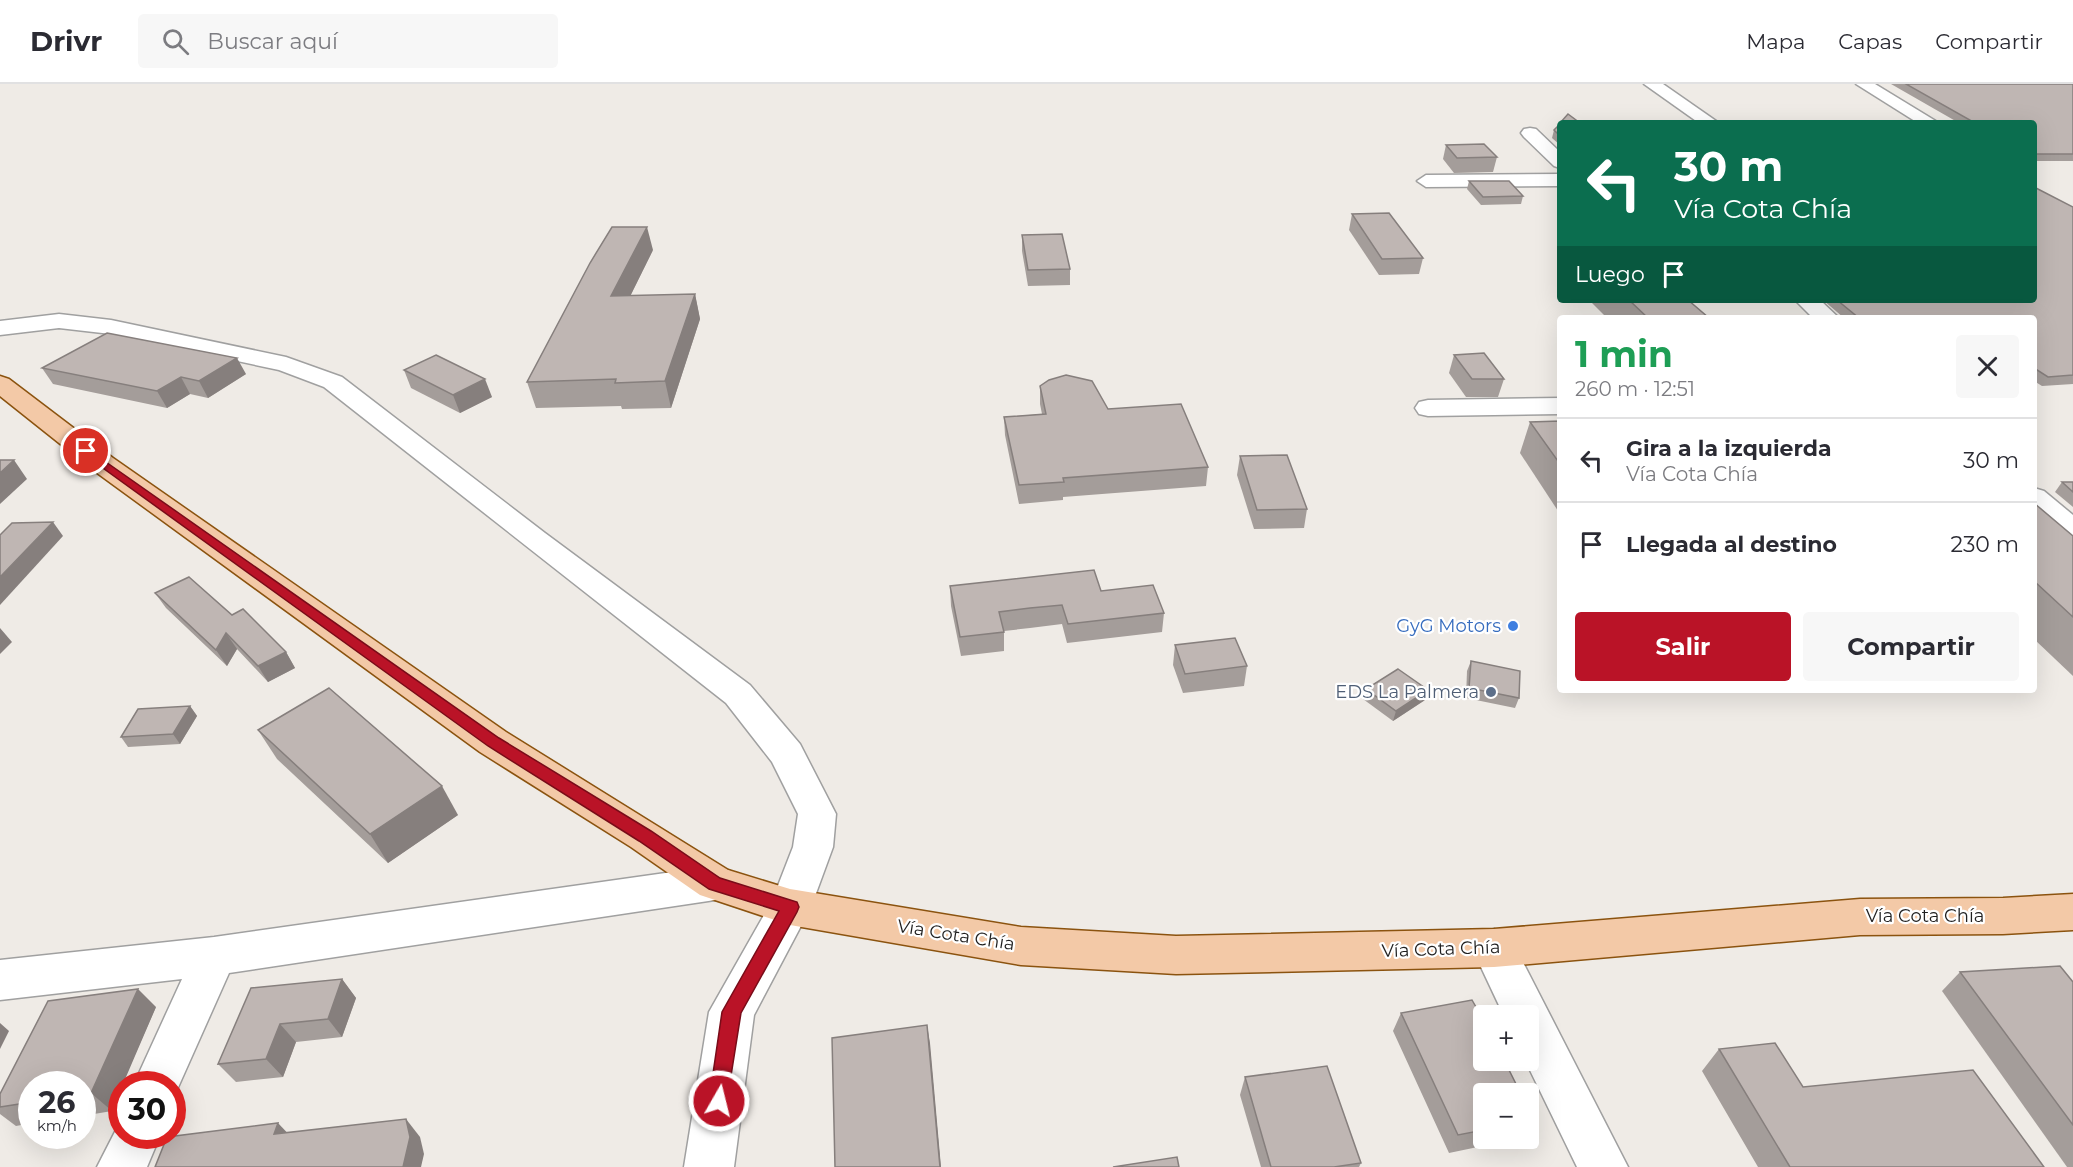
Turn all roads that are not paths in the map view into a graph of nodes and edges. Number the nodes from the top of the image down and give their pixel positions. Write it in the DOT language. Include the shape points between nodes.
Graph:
graph roads {
  1 [pos="1652,84"];
  2 [pos="1864,84"];
  3 [pos="1706,120"];
  4 [pos="1925,120"];
  5 [pos="1530,133"];
  6 [pos="1557,159"];
  7 [pos="1557,180"];
  8 [pos="1426,181"];
  9 [pos="1810,303"];
  10 [pos="1824,315"];
  11 [pos="0,328"];
  12 [pos="0,384"];
  13 [pos="1557,406"];
  14 [pos="1428,408"];
  15 [pos="2037,500"];
  16 [pos="2073,531"];
  17 [pos="715,884"];
  18 [pos="790,907"];
  19 [pos="2073,912"];
  20 [pos="1494,948"];
  21 [pos="214,956"];
  22 [pos="67,972"];
  23 [pos="0,980"];
  24 [pos="1522,1005"];
  25 [pos="46,1012"];
  26 [pos="1539,1039"];
  27 [pos="164,1071"];
  28 [pos="130,1149"];
  29 [pos="122,1167"];
  30 [pos="710,1167"];
  31 [pos="1603,1167"];
  1 -- 3 [label="street"];
  2 -- 4 [label="street"];
  5 -- 6 [label="street"];
  7 -- 8 [label="street"];
  9 -- 10 [label="street"];
  11 -- 18 [label="street" via="59,321 111,327 286,364 333,382 738,694 787,754 817,814 813,847"];
  12 -- 17 [label="main road, Vía Cota Chía" via="103,464 493,742"];
  13 -- 14 [label="street"];
  15 -- 16 [label="street"];
  17 -- 18 [label="main road, Vía Cota Chía"];
  17 -- 21 [label="street"];
  18 -- 20 [label="main road, Vía Cota Chía" via="1021,946 1176,955"];
  18 -- 30 [label="street" via="732,1012"];
  19 -- 20 [label="main road, Vía Cota Chía" via="1860,917"];
  20 -- 24 [label="street"];
  21 -- 22 [label="street"];
  21 -- 27 [label="street"];
  22 -- 23 [label="street"];
  22 -- 25 [label="street"];
  26 -- 31 [label="street"];
  28 -- 29 [label="street"];
}
